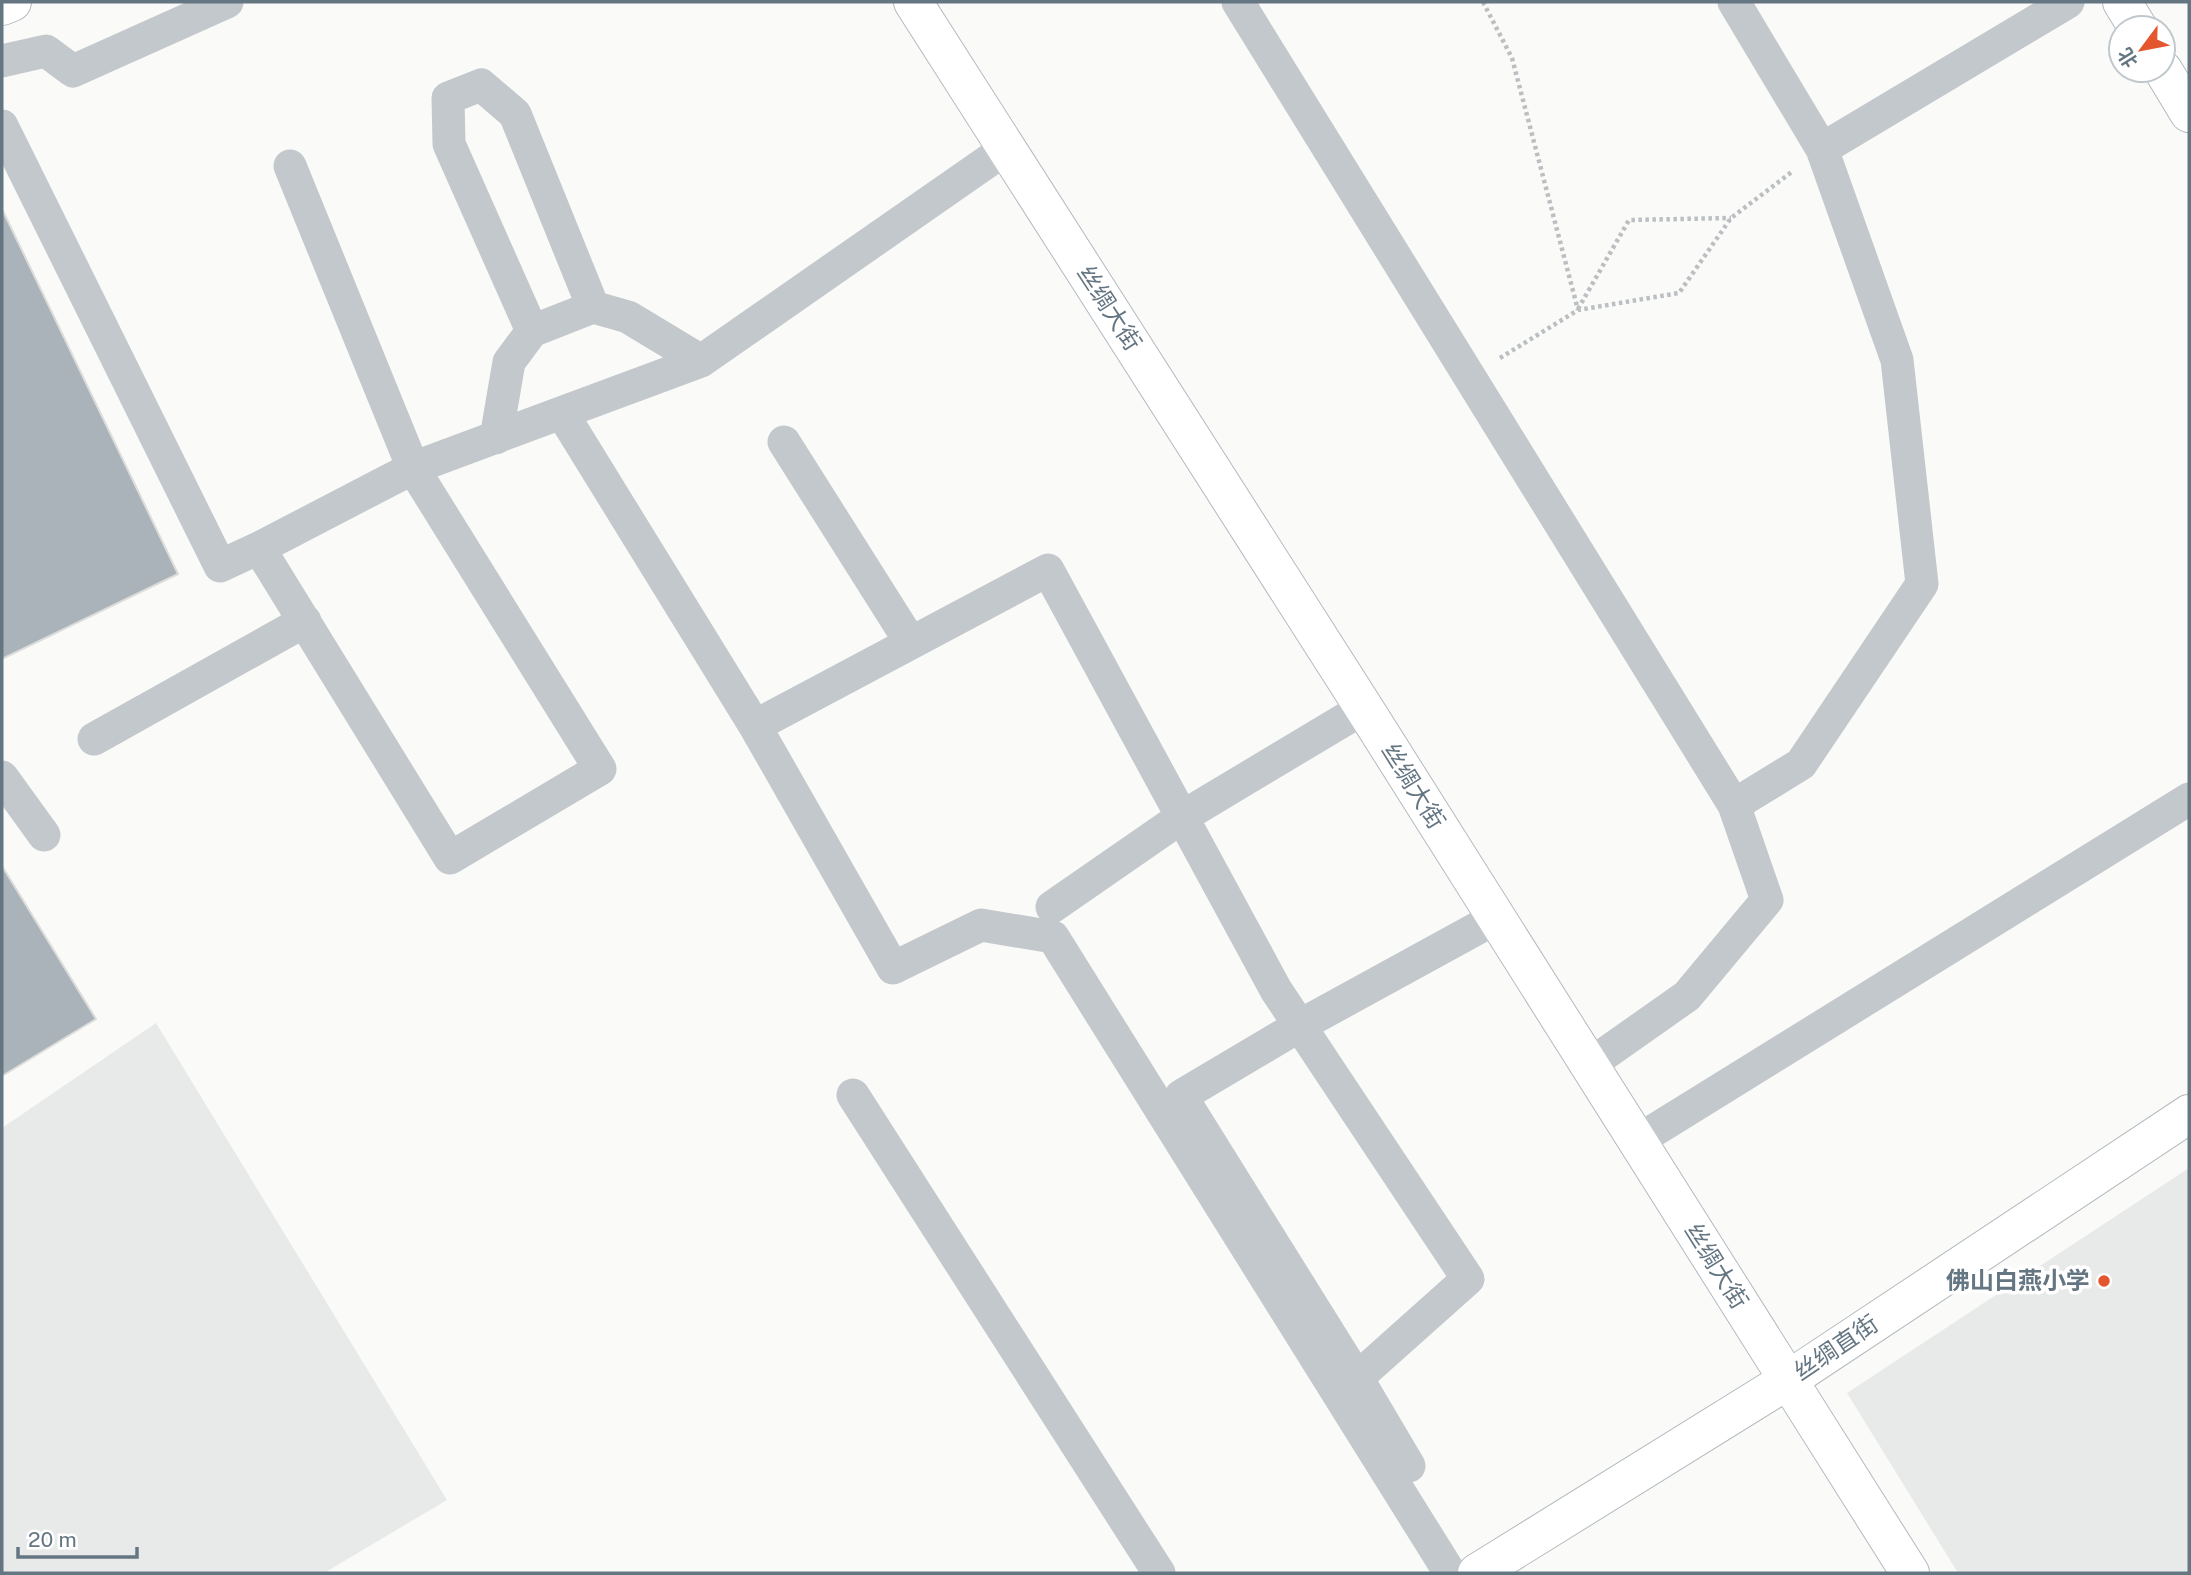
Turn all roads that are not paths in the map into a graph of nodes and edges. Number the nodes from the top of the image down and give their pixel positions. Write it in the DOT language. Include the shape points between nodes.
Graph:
graph roads {
  1 [pos="12,2"];
  2 [pos="226,2"];
  3 [pos="913,2"];
  4 [pos="1238,2"];
  5 [pos="1734,2"];
  6 [pos="2068,2"];
  7 [pos="2,6"];
  8 [pos="2,61"];
  9 [pos="2171,84"];
  10 [pos="2189,113"];
  11 [pos="2,125"];
  12 [pos="1007,148"];
  13 [pos="1822,149"];
  14 [pos="290,166"];
  15 [pos="593,307"];
  16 [pos="532,331"];
  17 [pos="701,361"];
  18 [pos="562,413"];
  19 [pos="496,438"];
  20 [pos="784,442"];
  21 [pos="413,468"];
  22 [pos="259,548"];
  23 [pos="305,621"];
  24 [pos="911,643"];
  25 [pos="1364,708"];
  26 [pos="755,726"];
  27 [pos="94,739"];
  28 [pos="2,777"];
  29 [pos="2189,799"];
  30 [pos="1734,805"];
  31 [pos="1182,817"];
  32 [pos="44,835"];
  33 [pos="1052,907"];
  34 [pos="1496,918"];
  35 [pos="1299,1026"];
  36 [pos="1589,1065"];
  37 [pos="853,1095"];
  38 [pos="2189,1114"];
  39 [pos="1637,1141"];
  40 [pos="1357,1378"];
  41 [pos="1788,1380"];
  42 [pos="1417,1480"];
  43 [pos="1159,1573"];
  44 [pos="1450,1573"];
  45 [pos="1477,1573"];
  46 [pos="1910,1573"];
  1 -- 7 [label="street"];
  2 -- 8 [label="street" via="74,71 46,51"];
  3 -- 12 [label="street, 丝绸大街"];
  4 -- 30 [label="street"];
  5 -- 13 [label="street"];
  6 -- 13 [label="street"];
  9 -- 10 [label="street"];
  11 -- 22 [label="street" via="220,566"];
  12 -- 17 [label="street"];
  12 -- 25 [label="street, 丝绸大街"];
  13 -- 30 [label="street" via="1897,360 1922,584 1801,764"];
  14 -- 21 [label="street"];
  15 -- 16 [label="street"];
  15 -- 16 [label="street" via="515,114 481,85 448,98 449,144"];
  15 -- 17 [label="street" via="628,317"];
  16 -- 19 [label="street" via="509,362"];
  17 -- 18 [label="street"];
  18 -- 19 [label="street"];
  18 -- 26 [label="street"];
  19 -- 21 [label="street"];
  20 -- 24 [label="street"];
  21 -- 22 [label="street"];
  21 -- 23 [label="street" via="600,769 450,858"];
  22 -- 23 [label="street"];
  23 -- 27 [label="street"];
  24 -- 26 [label="street"];
  24 -- 31 [label="street" via="1048,570"];
  25 -- 31 [label="street"];
  25 -- 34 [label="street, 丝绸大街"];
  26 -- 44 [label="street" via="893,968 981,925 1053,937"];
  28 -- 32 [label="street"];
  29 -- 39 [label="street"];
  30 -- 36 [label="street" via="1767,900 1687,996"];
  31 -- 33 [label="street"];
  31 -- 35 [label="street"];
  34 -- 35 [label="street"];
  34 -- 36 [label="street, 丝绸大街"];
  35 -- 40 [label="street" via="1468,1279"];
  35 -- 40 [label="street" via="1181,1096"];
  36 -- 39 [label="street, 丝绸大街"];
  37 -- 43 [label="street"];
  38 -- 41 [label="street, 丝绸直街"];
  39 -- 41 [label="street, 丝绸大街"];
  40 -- 42 [label="street"];
  41 -- 45 [label="street, 丝绸直街"];
  41 -- 46 [label="street, 丝绸大街"];
}
